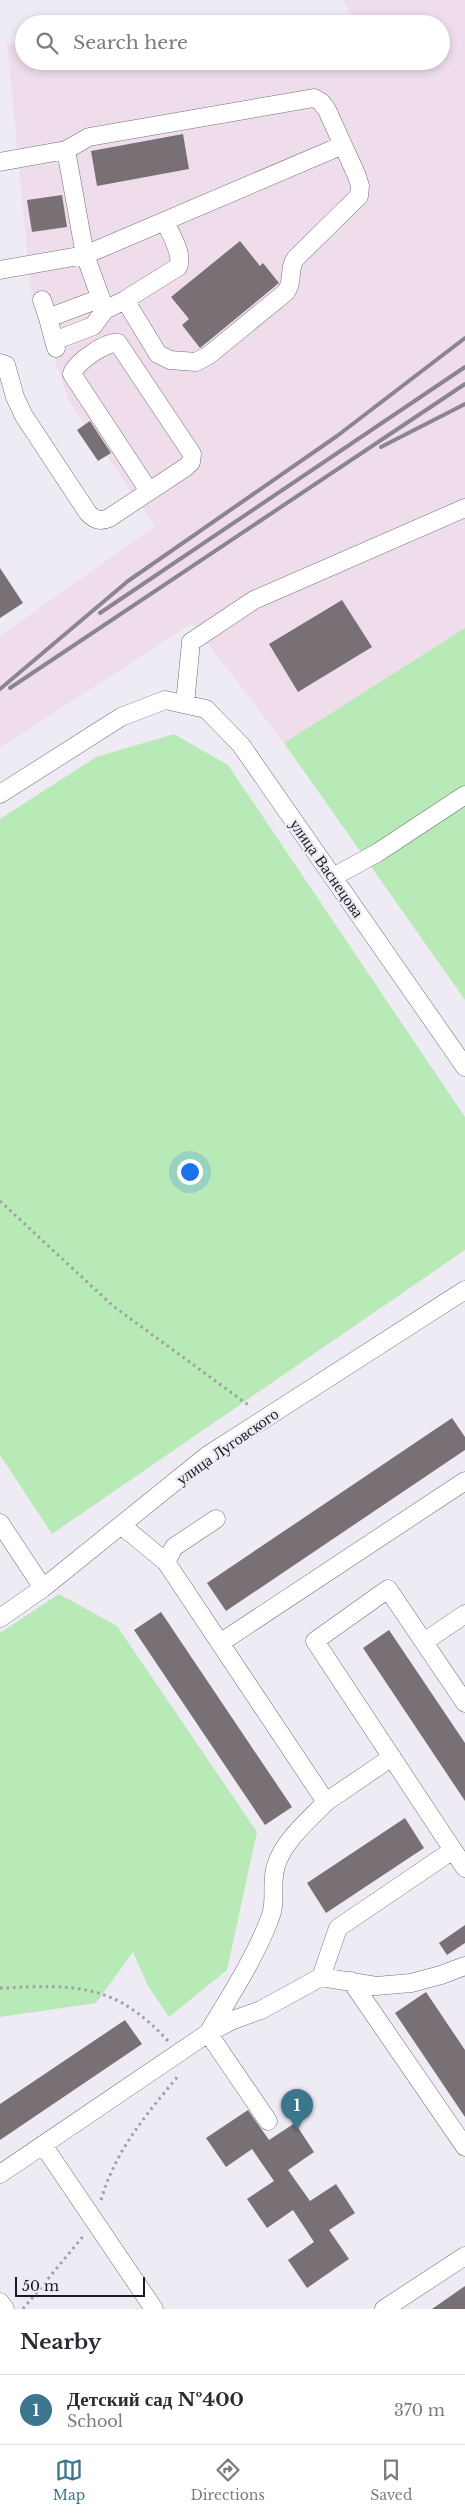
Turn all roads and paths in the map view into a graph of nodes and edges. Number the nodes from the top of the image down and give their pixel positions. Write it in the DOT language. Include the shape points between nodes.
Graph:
graph roads {
  1 [pos="343,145"];
  2 [pos="66,150"];
  3 [pos="0,162"];
  4 [pos="164,221"];
  5 [pos="85,255"];
  6 [pos="0,270"];
  7 [pos="42,300"];
  8 [pos="125,300"];
  9 [pos="103,304"];
  10 [pos="48,318"];
  11 [pos="0,363"];
  12 [pos="149,491"];
  13 [pos="465,508"];
  14 [pos="185,704"];
  15 [pos="0,794"];
  16 [pos="465,795"];
  17 [pos="333,877"];
  18 [pos="465,1067"];
  19 [pos="0,1200"];
  20 [pos="465,1290"];
  21 [pos="266,1418"];
  22 [pos="465,1481"];
  23 [pos="216,1519"];
  24 [pos="0,1523"];
  25 [pos="121,1525"];
  26 [pos="166,1562"];
  27 [pos="43,1588"];
  28 [pos="465,1614"];
  29 [pos="0,1618"];
  30 [pos="424,1642"];
  31 [pos="220,1643"];
  32 [pos="465,1703"];
  33 [pos="392,1757"];
  34 [pos="326,1802"];
  35 [pos="453,1850"];
  36 [pos="465,1868"];
  37 [pos="465,1966"];
  38 [pos="321,1977"];
  39 [pos="351,1981"];
  40 [pos="0,1988"];
  41 [pos="208,2034"];
  42 [pos="181,2061"];
  43 [pos="268,2121"];
  44 [pos="43,2145"];
  45 [pos="465,2146"];
  46 [pos="0,2174"];
  47 [pos="94,2220"];
  48 [pos="465,2256"];
  49 [pos="0,2302"];
  50 [pos="5,2309"];
  51 [pos="23,2309"];
  52 [pos="154,2309"];
  53 [pos="384,2309"];
  1 -- 2 [label="street" via="321,102 306,98 89,137"];
  1 -- 4 [label="street"];
  1 -- 8 [label="street" via="360,186 359,196 295,259 290,266 290,286 286,292 209,355 196,362 163,358 153,348"];
  2 -- 3 [label="street"];
  2 -- 5 [label="street"];
  4 -- 5 [label="street"];
  4 -- 8 [label="street" via="181,262 178,268"];
  5 -- 6 [label="street"];
  5 -- 9 [label="street"];
  7 -- 10 [label="street"];
  8 -- 9 [label="street"];
  9 -- 10 [label="street"];
  9 -- 10 [label="street" via="94,326 55,345"];
  11 -- 12 [label="street" via="6,365 24,416 88,513 102,521"];
  12 -- 12 [label="street" via="186,467 192,454 123,348 112,342 78,364 72,374"];
  13 -- 14 [label="street" via="254,600 191,642"];
  14 -- 15 [label="street, улица Васнецова" via="165,700 121,717"];
  14 -- 17 [label="street, улица Васнецова" via="206,709 241,745"];
  16 -- 17 [label="street" via="377,853"];
  17 -- 18 [label="street, улица Васнецова"];
  19 -- 21 [label="path" via="113,1306"];
  20 -- 21 [label="street, улица Луговского"];
  21 -- 25 [label="street, улица Луговского" via="208,1455"];
  22 -- 31 [label="street"];
  23 -- 26 [label="street" via="174,1547"];
  24 -- 27 [label="street"];
  25 -- 26 [label="street"];
  25 -- 27 [label="street, улица Луговского"];
  26 -- 31 [label="street"];
  27 -- 29 [label="street, улица Луговского"];
  28 -- 30 [label="street"];
  30 -- 32 [label="street"];
  30 -- 33 [label="street" via="388,1589 316,1641"];
  31 -- 34 [label="street"];
  33 -- 34 [label="street"];
  33 -- 35 [label="street"];
  34 -- 41 [label="street" via="282,1851 274,1875 275,1900 271,1917"];
  35 -- 36 [label="street"];
  35 -- 38 [label="street" via="338,1928"];
  37 -- 39 [label="street" via="411,1983 376,1986"];
  38 -- 39 [label="street"];
  38 -- 41 [label="street" via="262,2010 233,2020"];
  39 -- 45 [label="street"];
  40 -- 42 [label="path" via="78,1987 112,1996 150,2021"];
  41 -- 42 [label="street"];
  41 -- 43 [label="street"];
  42 -- 44 [label="street"];
  42 -- 47 [label="path" via="133,2130 109,2173"];
  44 -- 46 [label="street"];
  44 -- 47 [label="street"];
  47 -- 51 [label="path"];
  47 -- 52 [label="street"];
  48 -- 53 [label="street"];
  49 -- 50 [label="street"];
}
